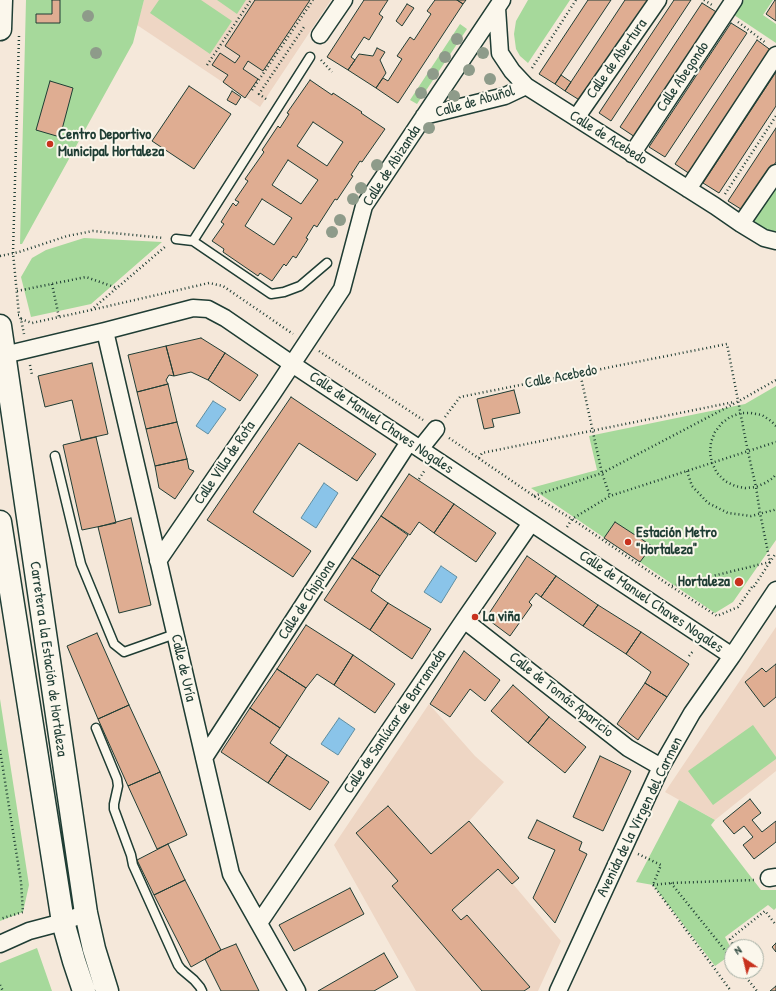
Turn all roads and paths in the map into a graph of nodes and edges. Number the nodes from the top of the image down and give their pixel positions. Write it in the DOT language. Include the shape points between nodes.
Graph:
graph roads {
  1 [pos="1,0"];
  2 [pos="250,0"];
  3 [pos="312,0"];
  4 [pos="344,0"];
  5 [pos="576,0"];
  6 [pos="658,0"];
  7 [pos="704,0"];
  8 [pos="734,0"];
  9 [pos="499,4"];
  10 [pos="719,9"];
  11 [pos="305,25"];
  12 [pos="10,30"];
  13 [pos="320,36"];
  14 [pos="773,50"];
  15 [pos="323,56"];
  16 [pos="310,57"];
  17 [pos="207,65"];
  18 [pos="534,66"];
  19 [pos="332,72"];
  20 [pos="526,86"];
  21 [pos="252,90"];
  22 [pos="266,99"];
  23 [pos="424,116"];
  24 [pos="776,116"];
  25 [pos="576,118"];
  26 [pos="632,154"];
  27 [pos="776,173"];
  28 [pos="688,189"];
  29 [pos="722,199"];
  30 [pos="742,224"];
  31 [pos="176,239"];
  32 [pos="770,239"];
  33 [pos="193,241"];
  34 [pos="166,246"];
  35 [pos="13,254"];
  36 [pos="0,256"];
  37 [pos="327,262"];
  38 [pos="52,284"];
  39 [pos="117,288"];
  40 [pos="17,290"];
  41 [pos="20,315"];
  42 [pos="59,317"];
  43 [pos="21,319"];
  44 [pos="0,326"];
  45 [pos="105,331"];
  46 [pos="2,356"];
  47 [pos="292,364"];
  48 [pos="580,373"];
  49 [pos="776,380"];
  50 [pos="739,401"];
  51 [pos="741,414"];
  52 [pos="776,426"];
  53 [pos="436,429"];
  54 [pos="593,430"];
  55 [pos="776,442"];
  56 [pos="415,445"];
  57 [pos="748,452"];
  58 [pos="55,456"];
  59 [pos="479,458"];
  60 [pos="712,463"];
  61 [pos="687,472"];
  62 [pos="602,473"];
  63 [pos="776,474"];
  64 [pos="756,487"];
  65 [pos="534,496"];
  66 [pos="610,496"];
  67 [pos="776,509"];
  68 [pos="760,513"];
  69 [pos="0,522"];
  70 [pos="532,523"];
  71 [pos="558,540"];
  72 [pos="776,553"];
  73 [pos="158,561"];
  74 [pos="770,562"];
  75 [pos="672,587"];
  76 [pos="773,595"];
  77 [pos="464,620"];
  78 [pos="175,634"];
  79 [pos="732,656"];
  80 [pos="96,728"];
  81 [pos="0,750"];
  82 [pos="204,758"];
  83 [pos="661,767"];
  84 [pos="623,847"];
  85 [pos="749,880"];
  86 [pos="671,883"];
  87 [pos="652,885"];
  88 [pos="86,913"];
  89 [pos="0,919"];
  90 [pos="64,922"];
  91 [pos="259,923"];
  92 [pos="776,925"];
  93 [pos="730,939"];
  94 [pos="0,944"];
  95 [pos="724,949"];
  96 [pos="747,979"];
  97 [pos="0,984"];
  98 [pos="3,991"];
  99 [pos="84,991"];
  100 [pos="107,991"];
  101 [pos="202,991"];
  102 [pos="297,991"];
  103 [pos="558,991"];
  104 [pos="731,991"];
  105 [pos="757,991"];
  1 -- 12 [label="street"];
  2 -- 17 [label="path"];
  3 -- 21 [label="path"];
  4 -- 13 [label="street"];
  5 -- 18 [label="path"];
  6 -- 25 [label="street, Calle de Abertura"];
  7 -- 10 [label="path"];
  8 -- 10 [label="street, Calle Abegondo"];
  9 -- 20 [label="street, Calle de Acebedo" via="500,53"];
  9 -- 23 [label="street, Calle de Abizanda"];
  10 -- 14 [label="path"];
  10 -- 26 [label="street, Calle Abegondo"];
  11 -- 22 [label="path" via="259,94"];
  12 -- 35 [label="path"];
  14 -- 28 [label="street"];
  15 -- 19 [label="path" via="320,59"];
  16 -- 33 [label="lane"];
  20 -- 23 [label="street, Calle de Abuñol" via="505,96"];
  20 -- 25 [label="street, Calle de Acebedo"];
  23 -- 47 [label="street, Calle de Abizanda" via="364,206 342,289"];
  24 -- 29 [label="path"];
  25 -- 26 [label="street, Calle de Acebedo"];
  26 -- 28 [label="street, Calle de Acebedo"];
  27 -- 30 [label="street"];
  28 -- 30 [label="street, Calle de Acebedo"];
  30 -- 32 [label="street, Calle de Acebedo"];
  31 -- 33 [label="lane"];
  31 -- 35 [label="path" via="93,231 67,236"];
  33 -- 37 [label="lane" via="271,294 300,286"];
  34 -- 39 [label="path"];
  35 -- 36 [label="path"];
  35 -- 40 [label="path"];
  38 -- 39 [label="path" via="86,277"];
  38 -- 40 [label="path"];
  38 -- 42 [label="path"];
  39 -- 42 [label="path" via="90,310"];
  40 -- 41 [label="path"];
  42 -- 43 [label="path" via="32,323"];
  44 -- 46 [label="street, Carretera a la Estación de Hortaleza"];
  45 -- 46 [label="street, Calle de Manuel Chaves Nogales"];
  45 -- 47 [label="street, Calle de Manuel Chaves Nogales" via="193,308 208,309"];
  45 -- 73 [label="street, Calle de Uría"];
  46 -- 88 [label="street, Carretera a la Estación de Hortaleza"];
  47 -- 56 [label="street, Calle de Manuel Chaves Nogales"];
  47 -- 73 [label="street, Calle Villa de Rota"];
  48 -- 50 [label="path, Calle Acebedo" via="727,344"];
  48 -- 53 [label="path, Calle Acebedo" via="460,397"];
  48 -- 54 [label="path"];
  49 -- 50 [label="path"];
  50 -- 51 [label="path"];
  50 -- 54 [label="path"];
  50 -- 62 [label="path"];
  51 -- 52 [label="path" via="762,415"];
  51 -- 57 [label="path"];
  51 -- 60 [label="path" via="730,417 715,432 711,442"];
  53 -- 56 [label="street"];
  54 -- 59 [label="path" via="482,453"];
  54 -- 62 [label="path"];
  55 -- 57 [label="path"];
  56 -- 70 [label="street, Calle de Manuel Chaves Nogales"];
  56 -- 82 [label="street, Calle de Chipiona"];
  57 -- 60 [label="path"];
  57 -- 64 [label="path"];
  58 -- 78 [label="lane" via="81,564 114,644 124,652"];
  60 -- 61 [label="path"];
  60 -- 64 [label="path" via="717,473 735,486"];
  61 -- 66 [label="path"];
  61 -- 68 [label="path" via="692,486 708,503 728,513 751,516"];
  62 -- 65 [label="path"];
  62 -- 66 [label="path"];
  63 -- 64 [label="path"];
  64 -- 68 [label="path"];
  66 -- 71 [label="path" via="572,519"];
  67 -- 68 [label="path"];
  68 -- 74 [label="path"];
  69 -- 90 [label="street, Carretera a la Estación de Hortaleza"];
  70 -- 71 [label="street, Calle de Manuel Chaves Nogales"];
  70 -- 77 [label="street, Calle de Sanlúcar de Barrameda"];
  71 -- 79 [label="street, Calle de Manuel Chaves Nogales"];
  72 -- 74 [label="path"];
  73 -- 78 [label="street, Calle de Uría"];
  74 -- 75 [label="path"];
  74 -- 76 [label="path" via="752,588"];
  76 -- 79 [label="street, Avenida de la Virgen del Carmen"];
  77 -- 83 [label="street, Calle de Tomás Aparicio" via="628,748"];
  77 -- 91 [label="street, Calle de Sanlúcar de Barrameda"];
  78 -- 82 [label="street, Calle de Uría"];
  79 -- 83 [label="street, Avenida de la Virgen del Carmen" via="692,713"];
  80 -- 101 [label="lane" via="117,779 114,809 134,865 178,965"];
  81 -- 89 [label="path" via="21,882 23,912"];
  82 -- 91 [label="street, Calle de Uría" via="231,874"];
  83 -- 84 [label="street, Avenida de la Virgen del Carmen"];
  84 -- 87 [label="path" via="661,865"];
  84 -- 103 [label="street, Avenida de la Virgen del Carmen"];
  85 -- 86 [label="path"];
  86 -- 87 [label="path"];
  86 -- 95 [label="path"];
  87 -- 104 [label="path"];
  88 -- 90 [label="street"];
  88 -- 100 [label="street, Carretera a la Estación de Hortaleza"];
  90 -- 94 [label="street" via="29,931"];
  90 -- 99 [label="street, Carretera a la Estación de Hortaleza"];
  91 -- 102 [label="street, Calle de Uría"];
  92 -- 93 [label="path" via="766,911"];
  96 -- 105 [label="path"];
  97 -- 98 [label="path"];
}
